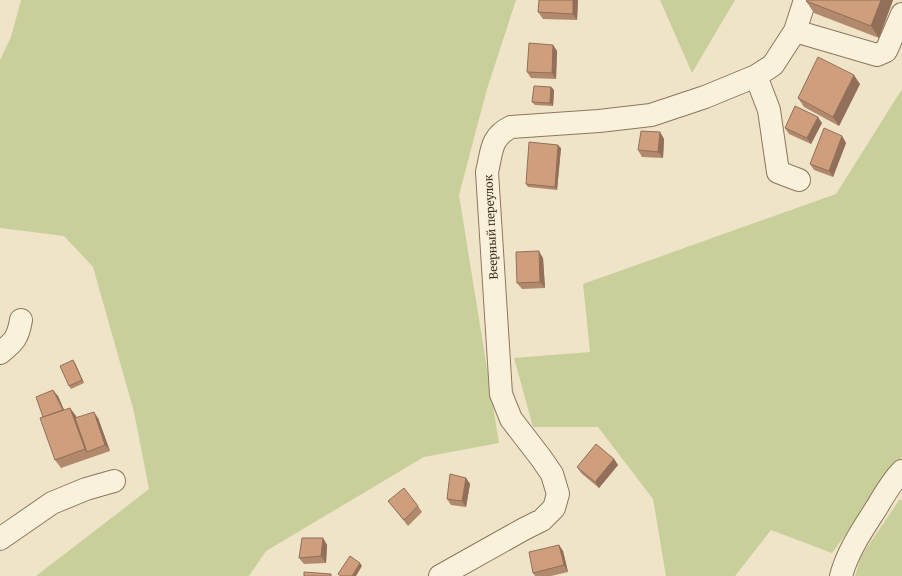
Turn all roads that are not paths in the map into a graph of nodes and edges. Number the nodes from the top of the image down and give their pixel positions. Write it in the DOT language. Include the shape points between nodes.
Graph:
graph roads {
  1 [pos="806,0"];
  2 [pos="902,14"];
  3 [pos="795,31"];
  4 [pos="764,71"];
  5 [pos="799,180"];
  6 [pos="21,320"];
  7 [pos="0,353"];
  8 [pos="902,471"];
  9 [pos="114,481"];
  10 [pos="0,539"];
  11 [pos="440,576"];
  12 [pos="841,576"];
  1 -- 3 [label="street"];
  2 -- 3 [label="street" via="886,51 877,55"];
  3 -- 4 [label="street"];
  4 -- 5 [label="street" via="778,172"];
  4 -- 11 [label="street, Веерный переулок" via="705,97 651,115 511,127 501,132 494,141 487,172 500,394 511,420 552,474 558,494 554,508 542,520"];
  6 -- 7 [label="street" via="18,334"];
  8 -- 12 [label="street" via="854,543"];
  9 -- 10 [label="street" via="52,503"];
}
